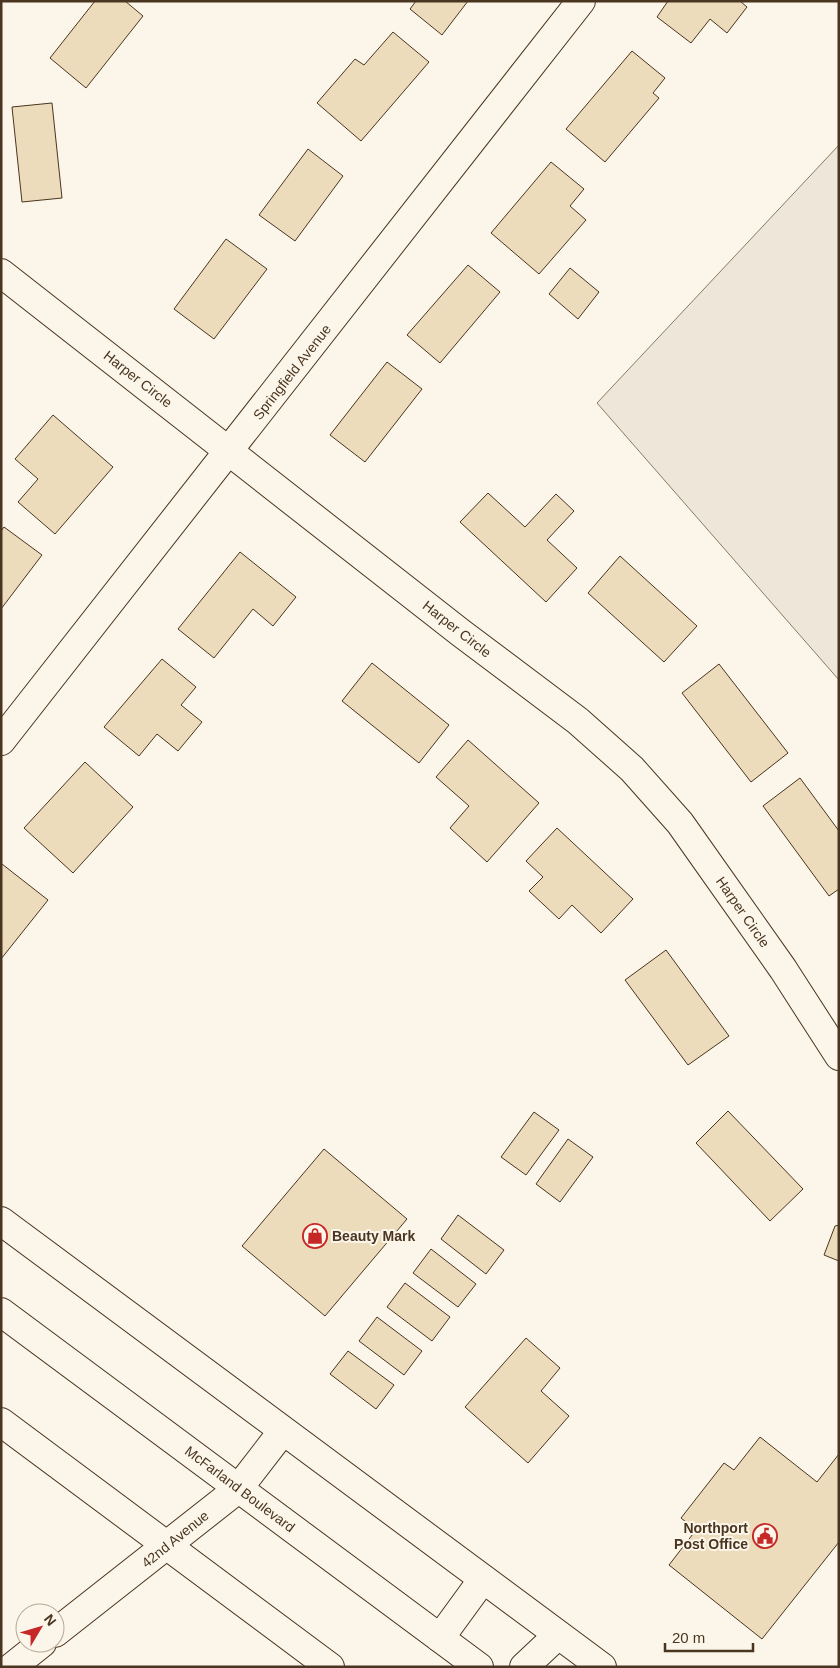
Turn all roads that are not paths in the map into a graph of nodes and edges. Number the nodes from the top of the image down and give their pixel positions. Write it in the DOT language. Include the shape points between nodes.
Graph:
graph roads {
  1 [pos="580,1"];
  2 [pos="1,273"];
  3 [pos="231,450"];
  4 [pos="1,741"];
  5 [pos="839,1056"];
  6 [pos="1,1221"];
  7 [pos="1,1312"];
  8 [pos="1,1422"];
  9 [pos="282,1432"];
  10 [pos="238,1489"];
  11 [pos="168,1546"];
  12 [pos="483,1579"];
  13 [pos="65,1625"];
  14 [pos="558,1635"];
  15 [pos="440,1638"];
  16 [pos="30,1653"];
  17 [pos="12,1667"];
  18 [pos="330,1667"];
  19 [pos="479,1667"];
  20 [pos="524,1667"];
  21 [pos="602,1667"];
  1 -- 3 [label="main road, Springfield Avenue"];
  2 -- 3 [label="main road, Harper Circle"];
  3 -- 4 [label="main road, Springfield Avenue"];
  3 -- 5 [label="main road, Harper Circle" via="578,721 632,769 680,823 783,969"];
  6 -- 9 [label="main road"];
  7 -- 10 [label="main road, McFarland Boulevard"];
  8 -- 11 [label="main road"];
  9 -- 10 [label="main road, 42nd Avenue"];
  9 -- 12 [label="main road"];
  10 -- 11 [label="main road, 42nd Avenue"];
  10 -- 15 [label="main road, McFarland Boulevard"];
  11 -- 13 [label="main road, 42nd Avenue"];
  11 -- 18 [label="main road"];
  12 -- 14 [label="main road"];
  12 -- 15 [label="main road"];
  14 -- 20 [label="main road"];
  14 -- 21 [label="main road"];
  15 -- 19 [label="main road, McFarland Boulevard"];
  16 -- 17 [label="main road"];
}
